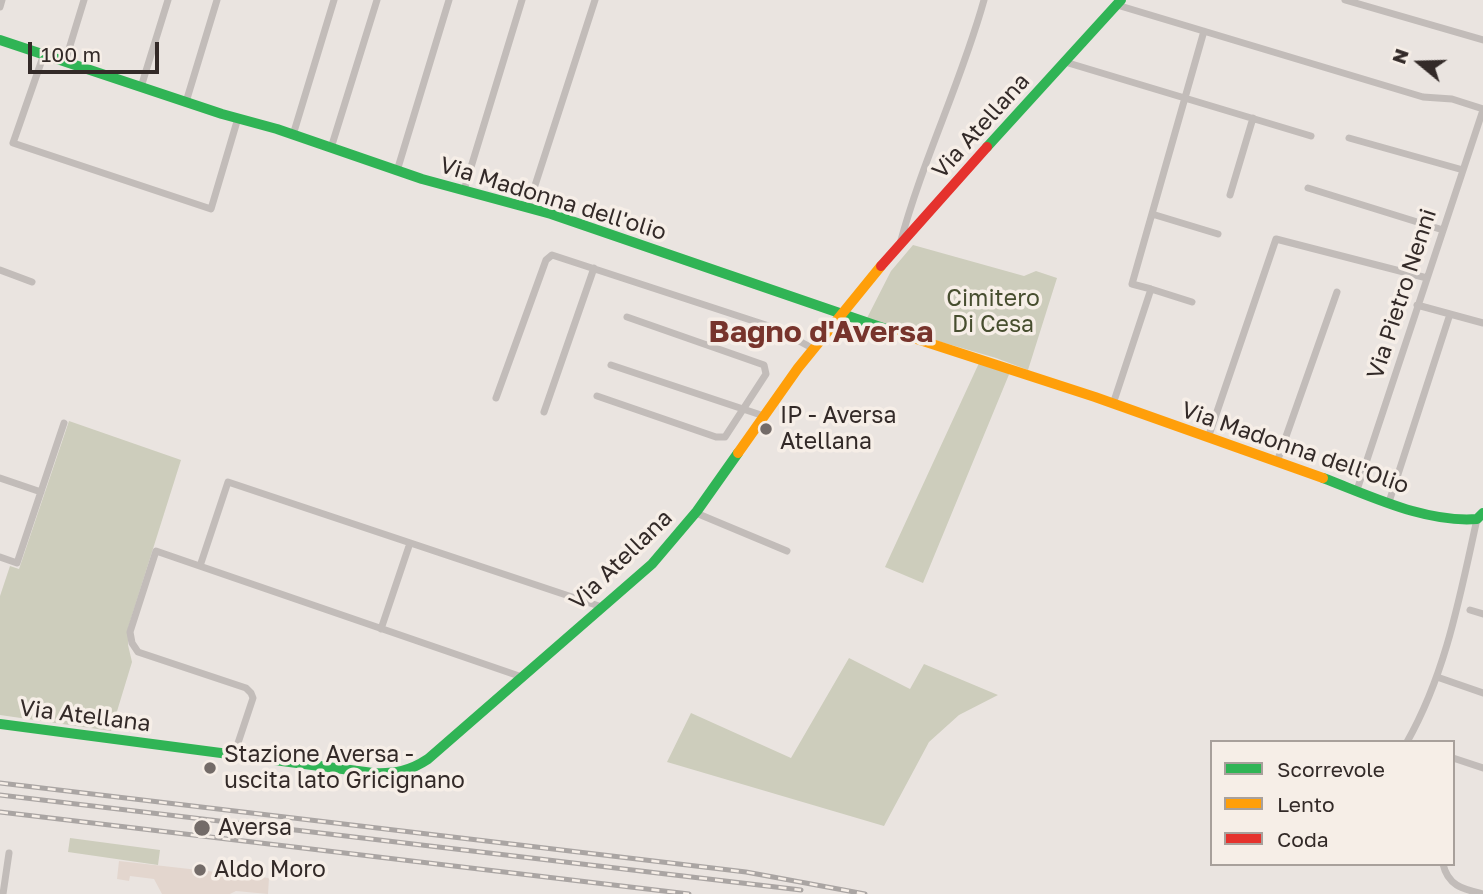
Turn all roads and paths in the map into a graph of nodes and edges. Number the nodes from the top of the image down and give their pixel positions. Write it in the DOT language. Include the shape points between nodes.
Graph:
graph roads {
  1 [pos="2,0"];
  2 [pos="84,0"];
  3 [pos="168,0"];
  4 [pos="217,0"];
  5 [pos="334,0"];
  6 [pos="377,0"];
  7 [pos="450,0"];
  8 [pos="522,0"];
  9 [pos="595,0"];
  10 [pos="984,0"];
  11 [pos="1349,1"];
  12 [pos="1119,2"];
  13 [pos="0,6"];
  14 [pos="1204,31"];
  15 [pos="0,40"];
  16 [pos="1483,40"];
  17 [pos="44,54"];
  18 [pos="65,62"];
  19 [pos="1065,62"];
  20 [pos="141,87"];
  21 [pos="1186,98"];
  22 [pos="186,102"];
  23 [pos="1483,109"];
  24 [pos="237,118"];
  25 [pos="1253,118"];
  26 [pos="293,135"];
  27 [pos="1311,136"];
  28 [pos="1349,138"];
  29 [pos="331,148"];
  30 [pos="1463,170"];
  31 [pos="397,171"];
  32 [pos="1308,188"];
  33 [pos="464,190"];
  34 [pos="1230,195"];
  35 [pos="528,206"];
  36 [pos="1152,214"];
  37 [pos="1443,230"];
  38 [pos="1218,234"];
  39 [pos="898,248"];
  40 [pos="594,268"];
  41 [pos="0,271"];
  42 [pos="1427,278"];
  43 [pos="32,282"];
  44 [pos="1151,289"];
  45 [pos="1337,292"];
  46 [pos="1192,302"];
  47 [pos="1417,305"];
  48 [pos="841,314"];
  49 [pos="1450,314"];
  50 [pos="627,317"];
  51 [pos="1483,323"];
  52 [pos="812,348"];
  53 [pos="611,365"];
  54 [pos="597,396"];
  55 [pos="1094,397"];
  56 [pos="496,398"];
  57 [pos="1113,404"];
  58 [pos="744,409"];
  59 [pos="544,412"];
  60 [pos="764,415"];
  61 [pos="64,423"];
  62 [pos="1208,438"];
  63 [pos="1278,462"];
  64 [pos="0,478"];
  65 [pos="1357,491"];
  66 [pos="41,492"];
  67 [pos="1390,502"];
  68 [pos="696,513"];
  69 [pos="1480,516"];
  70 [pos="1474,533"];
  71 [pos="1483,536"];
  72 [pos="410,543"];
  73 [pos="787,551"];
  74 [pos="0,557"];
  75 [pos="200,566"];
  76 [pos="602,607"];
  77 [pos="1470,610"];
  78 [pos="1483,614"];
  79 [pos="381,629"];
  80 [pos="522,677"];
  81 [pos="1437,677"];
  82 [pos="1483,693"];
  83 [pos="0,724"];
  84 [pos="1408,740"];
  85 [pos="234,755"];
  86 [pos="1455,759"];
  87 [pos="1483,768"];
  88 [pos="9,853"];
  89 [pos="1444,866"];
  90 [pos="3,894"];
  91 [pos="1483,894"];
  1 -- 13 [label="street"];
  2 -- 18 [label="street"];
  3 -- 20 [label="street"];
  4 -- 22 [label="street"];
  5 -- 26 [label="street"];
  6 -- 29 [label="street"];
  7 -- 31 [label="street"];
  8 -- 33 [label="street"];
  9 -- 35 [label="street"];
  10 -- 39 [label="street"];
  11 -- 16 [label="street"];
  12 -- 14 [label="street"];
  12 -- 19 [label="street, Via Atellana"];
  14 -- 21 [label="street"];
  14 -- 23 [label="street" via="1423,97 1452,99"];
  15 -- 17 [label="street, Via Madonna dell'olio"];
  17 -- 18 [label="street, Via Madonna dell'olio"];
  17 -- 24 [label="street" via="13,143 211,209"];
  18 -- 20 [label="street, Via Madonna dell'olio"];
  19 -- 21 [label="street"];
  19 -- 39 [label="street, Via Atellana"];
  20 -- 22 [label="street, Via Madonna dell'olio"];
  21 -- 25 [label="street"];
  21 -- 36 [label="street"];
  22 -- 24 [label="street, Via Madonna dell'olio"];
  23 -- 30 [label="street, Via Pietro Nenni"];
  24 -- 26 [label="street, Via Madonna dell'olio"];
  25 -- 27 [label="street"];
  25 -- 34 [label="street"];
  26 -- 29 [label="street, Via Madonna dell'olio"];
  28 -- 30 [label="street"];
  29 -- 31 [label="street, Via Madonna dell'olio"];
  30 -- 37 [label="street, Via Pietro Nenni"];
  31 -- 33 [label="street, Via Madonna dell'olio"];
  32 -- 37 [label="street"];
  33 -- 35 [label="street, Via Madonna dell'olio"];
  35 -- 48 [label="street, Via Madonna dell'olio"];
  36 -- 38 [label="street"];
  36 -- 44 [label="street" via="1132,284"];
  37 -- 42 [label="street, Via Pietro Nenni"];
  39 -- 48 [label="street, Via Atellana"];
  40 -- 52 [label="street" via="775,328"];
  40 -- 56 [label="street" via="552,255 545,260"];
  40 -- 59 [label="street"];
  41 -- 43 [label="street"];
  42 -- 47 [label="street, Via Pietro Nenni"];
  42 -- 62 [label="street" via="1276,239"];
  44 -- 46 [label="street"];
  44 -- 57 [label="street"];
  45 -- 63 [label="street"];
  47 -- 49 [label="street"];
  47 -- 65 [label="street, Via Pietro Nenni"];
  48 -- 52 [label="street, Via Atellana"];
  48 -- 55 [label="street, Via Madonna dell'olio"];
  49 -- 51 [label="street"];
  49 -- 67 [label="street"];
  50 -- 58 [label="street" via="764,365 766,374"];
  52 -- 60 [label="street, Via Atellana"];
  53 -- 58 [label="street"];
  54 -- 58 [label="street" via="716,437 725,437"];
  55 -- 57 [label="street, Via Madonna dell'Olio"];
  57 -- 62 [label="street, Via Madonna dell'Olio"];
  58 -- 60 [label="street"];
  60 -- 68 [label="street, Via Atellana"];
  61 -- 66 [label="street"];
  62 -- 63 [label="street, Via Madonna dell'Olio"];
  63 -- 65 [label="street, Via Madonna dell'Olio"];
  64 -- 66 [label="street"];
  65 -- 67 [label="street, Via Madonna dell'Olio"];
  66 -- 74 [label="street" via="17,563"];
  67 -- 69 [label="street, Via Madonna dell'Olio" via="1441,517"];
  68 -- 73 [label="street"];
  68 -- 76 [label="street, Via Atellana" via="652,564"];
  69 -- 70 [label="street"];
  70 -- 71 [label="street"];
  70 -- 81 [label="street"];
  72 -- 75 [label="street" via="228,482"];
  72 -- 76 [label="street"];
  72 -- 79 [label="street"];
  75 -- 79 [label="street"];
  75 -- 85 [label="street" via="156,551 130,632 138,652 251,693"];
  76 -- 80 [label="street, Via Atellana"];
  77 -- 78 [label="street"];
  79 -- 80 [label="street"];
  80 -- 85 [label="street, Via Atellana" via="411,771 397,775"];
  81 -- 82 [label="street"];
  81 -- 84 [label="street"];
  83 -- 85 [label="street, Via Atellana"];
  86 -- 87 [label="street"];
  88 -- 90 [label="street"];
  89 -- 91 [label="street" via="1456,886"];
}
